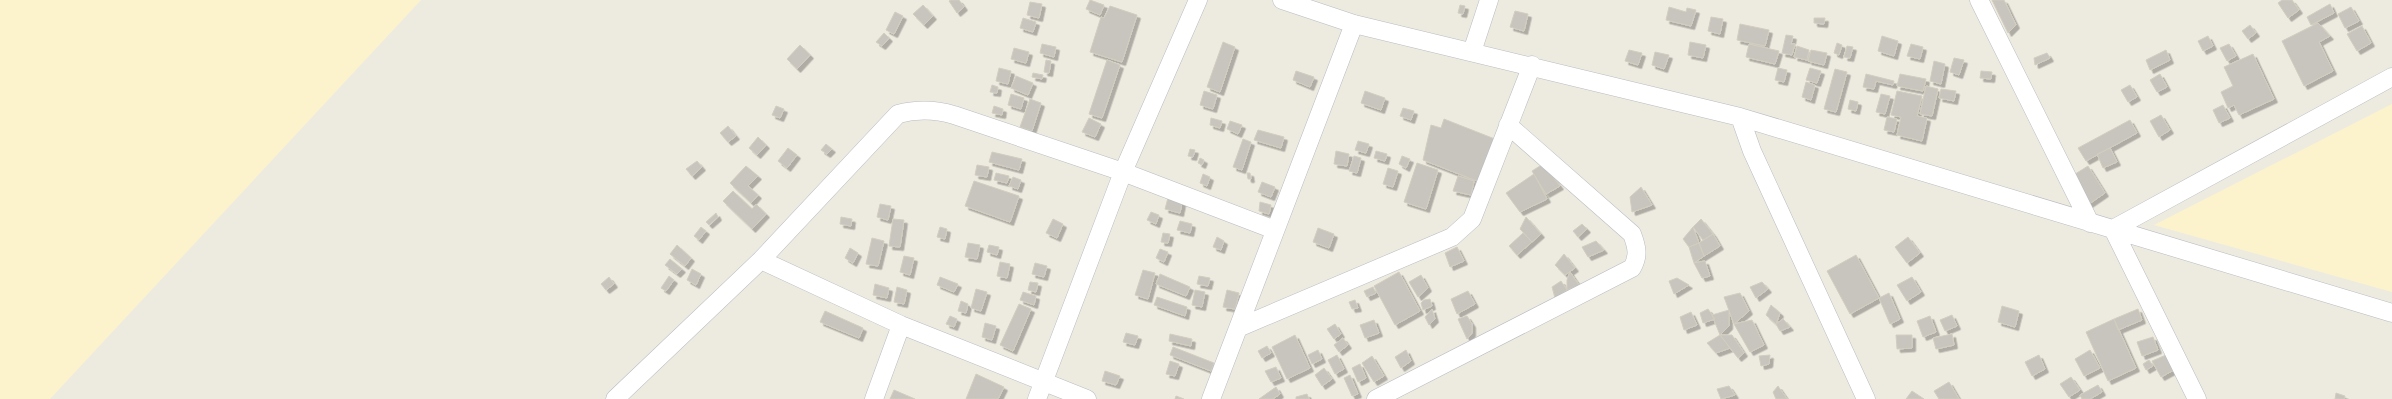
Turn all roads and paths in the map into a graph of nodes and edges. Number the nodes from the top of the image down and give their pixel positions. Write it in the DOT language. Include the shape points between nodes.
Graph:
graph roads {
  1 [pos="1198,0"];
  2 [pos="1282,0"];
  3 [pos="1489,0"];
  4 [pos="1979,0"];
  5 [pos="1323,6"];
  6 [pos="1354,24"];
  7 [pos="1472,52"];
  8 [pos="1532,66"];
  9 [pos="2391,81"];
  10 [pos="1740,118"];
  11 [pos="1508,125"];
  12 [pos="1123,172"];
  13 [pos="2090,223"];
  14 [pos="2114,229"];
  15 [pos="1275,230"];
  16 [pos="761,260"];
  17 [pos="2392,313"];
  18 [pos="902,325"];
  19 [pos="1238,328"];
  20 [pos="1040,391"];
  21 [pos="615,399"];
  22 [pos="874,399"];
  23 [pos="1087,399"];
  24 [pos="1211,399"];
  25 [pos="1376,399"];
  26 [pos="1866,399"];
  27 [pos="2197,399"];
  1 -- 12 [label="street"];
  2 -- 5 [label="street"];
  3 -- 7 [label="street"];
  4 -- 13 [label="street"];
  5 -- 6 [label="street"];
  6 -- 7 [label="street"];
  6 -- 15 [label="street"];
  7 -- 8 [label="street"];
  8 -- 10 [label="street"];
  8 -- 11 [label="street"];
  9 -- 14 [label="street"];
  10 -- 13 [label="street"];
  10 -- 26 [label="street" via="1752,151"];
  11 -- 19 [label="street" via="1472,219 1452,237"];
  11 -- 25 [label="street" via="1632,234 1638,260 1632,268"];
  12 -- 15 [label="street"];
  12 -- 16 [label="street" via="940,111 911,111 898,114"];
  12 -- 20 [label="street"];
  13 -- 14 [label="street"];
  14 -- 17 [label="street"];
  14 -- 27 [label="street"];
  15 -- 19 [label="street"];
  16 -- 18 [label="street"];
  16 -- 21 [label="street"];
  18 -- 20 [label="street"];
  18 -- 22 [label="street"];
  19 -- 24 [label="street"];
  20 -- 23 [label="street"];
}
